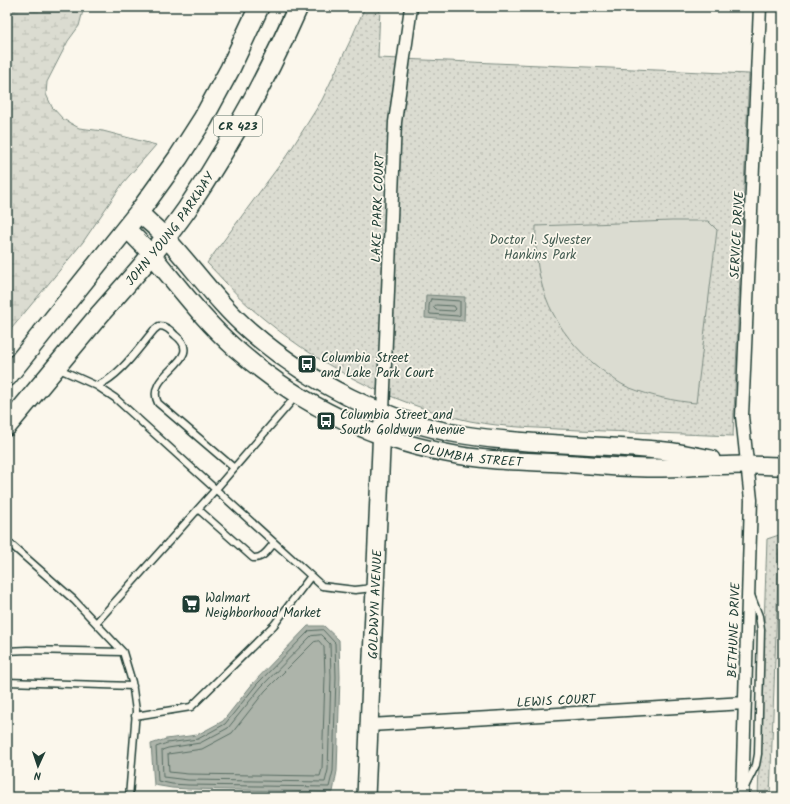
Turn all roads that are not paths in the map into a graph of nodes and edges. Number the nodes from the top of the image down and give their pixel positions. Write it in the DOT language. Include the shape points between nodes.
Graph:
graph roads {
  1 [pos="259,7"];
  2 [pos="298,7"];
  3 [pos="411,7"];
  4 [pos="760,7"];
  5 [pos="139,212"];
  6 [pos="126,228"];
  7 [pos="165,237"];
  8 [pos="151,255"];
  9 [pos="56,368"];
  10 [pos="7,376"];
  11 [pos="97,386"];
  12 [pos="296,395"];
  13 [pos="383,412"];
  14 [pos="7,426"];
  15 [pos="381,436"];
  16 [pos="747,465"];
  17 [pos="783,466"];
  18 [pos="234,468"];
  19 [pos="216,489"];
  20 [pos="198,510"];
  21 [pos="7,541"];
  22 [pos="274,543"];
  23 [pos="310,576"];
  24 [pos="748,585"];
  25 [pos="375,587"];
  26 [pos="96,623"];
  27 [pos="7,651"];
  28 [pos="123,652"];
  29 [pos="7,682"];
  30 [pos="133,686"];
  31 [pos="745,703"];
  32 [pos="135,716"];
  33 [pos="370,725"];
  34 [pos="742,795"];
  35 [pos="129,797"];
  36 [pos="366,797"];
  1 -- 5 [label="main road, CR 423" via="230,69 203,118"];
  2 -- 7 [label="main road, JOHN YOUNG PARKWAY / CR 423" via="268,72 230,140"];
  3 -- 13 [label="street, LAKE PARK COURT" via="395,122"];
  4 -- 16 [label="street, SERVICE DRIVE" via="742,416"];
  5 -- 6 [label="main road, CR 423"];
  5 -- 7 [label="street, COLUMBIA STREET"];
  6 -- 8 [label="street, COLUMBIA STREET"];
  6 -- 10 [label="main road, CR 423"];
  7 -- 8 [label="main road, JOHN YOUNG PARKWAY / CR 423"];
  7 -- 13 [label="street, COLUMBIA STREET" via="249,331 289,362 320,381"];
  8 -- 9 [label="main road, JOHN YOUNG PARKWAY / CR 423"];
  8 -- 12 [label="street, COLUMBIA STREET" via="214,329"];
  9 -- 11 [label="lane"];
  9 -- 14 [label="main road, JOHN YOUNG PARKWAY / CR 423"];
  11 -- 18 [label="lane" via="117,373 154,330 164,326 178,337 184,346 184,352 183,357 161,380 155,398"];
  11 -- 19 [label="lane" via="115,398"];
  12 -- 15 [label="street, COLUMBIA STREET" via="353,425"];
  12 -- 18 [label="lane"];
  13 -- 15 [label="street, GOLDWYN AVENUE"];
  13 -- 16 [label="street, COLUMBIA STREET" via="434,428 486,438 658,450"];
  15 -- 16 [label="street, COLUMBIA STREET" via="441,452 495,460 653,468"];
  15 -- 25 [label="street, GOLDWYN AVENUE"];
  16 -- 17 [label="street, COLUMBIA STREET"];
  16 -- 24 [label="street, BETHUNE DRIVE" via="750,500"];
  18 -- 19 [label="lane"];
  19 -- 20 [label="lane"];
  19 -- 22 [label="lane"];
  20 -- 22 [label="lane" via="253,558 263,556"];
  20 -- 26 [label="lane"];
  21 -- 26 [label="lane" via="74,600"];
  22 -- 23 [label="lane"];
  23 -- 25 [label="lane" via="322,586 355,590"];
  23 -- 32 [label="lane" via="274,625 191,707"];
  24 -- 31 [label="street, BETHUNE DRIVE"];
  24 -- 34 [label="lane" via="761,630 758,754 756,765"];
  25 -- 33 [label="street, GOLDWYN AVENUE"];
  26 -- 28 [label="lane"];
  27 -- 28 [label="lane"];
  28 -- 30 [label="lane"];
  29 -- 30 [label="lane"];
  30 -- 32 [label="lane"];
  31 -- 33 [label="street, LEWIS COURT"];
  31 -- 34 [label="street, BETHUNE DRIVE"];
  32 -- 35 [label="lane"];
  33 -- 36 [label="street, GOLDWYN AVENUE"];
}
